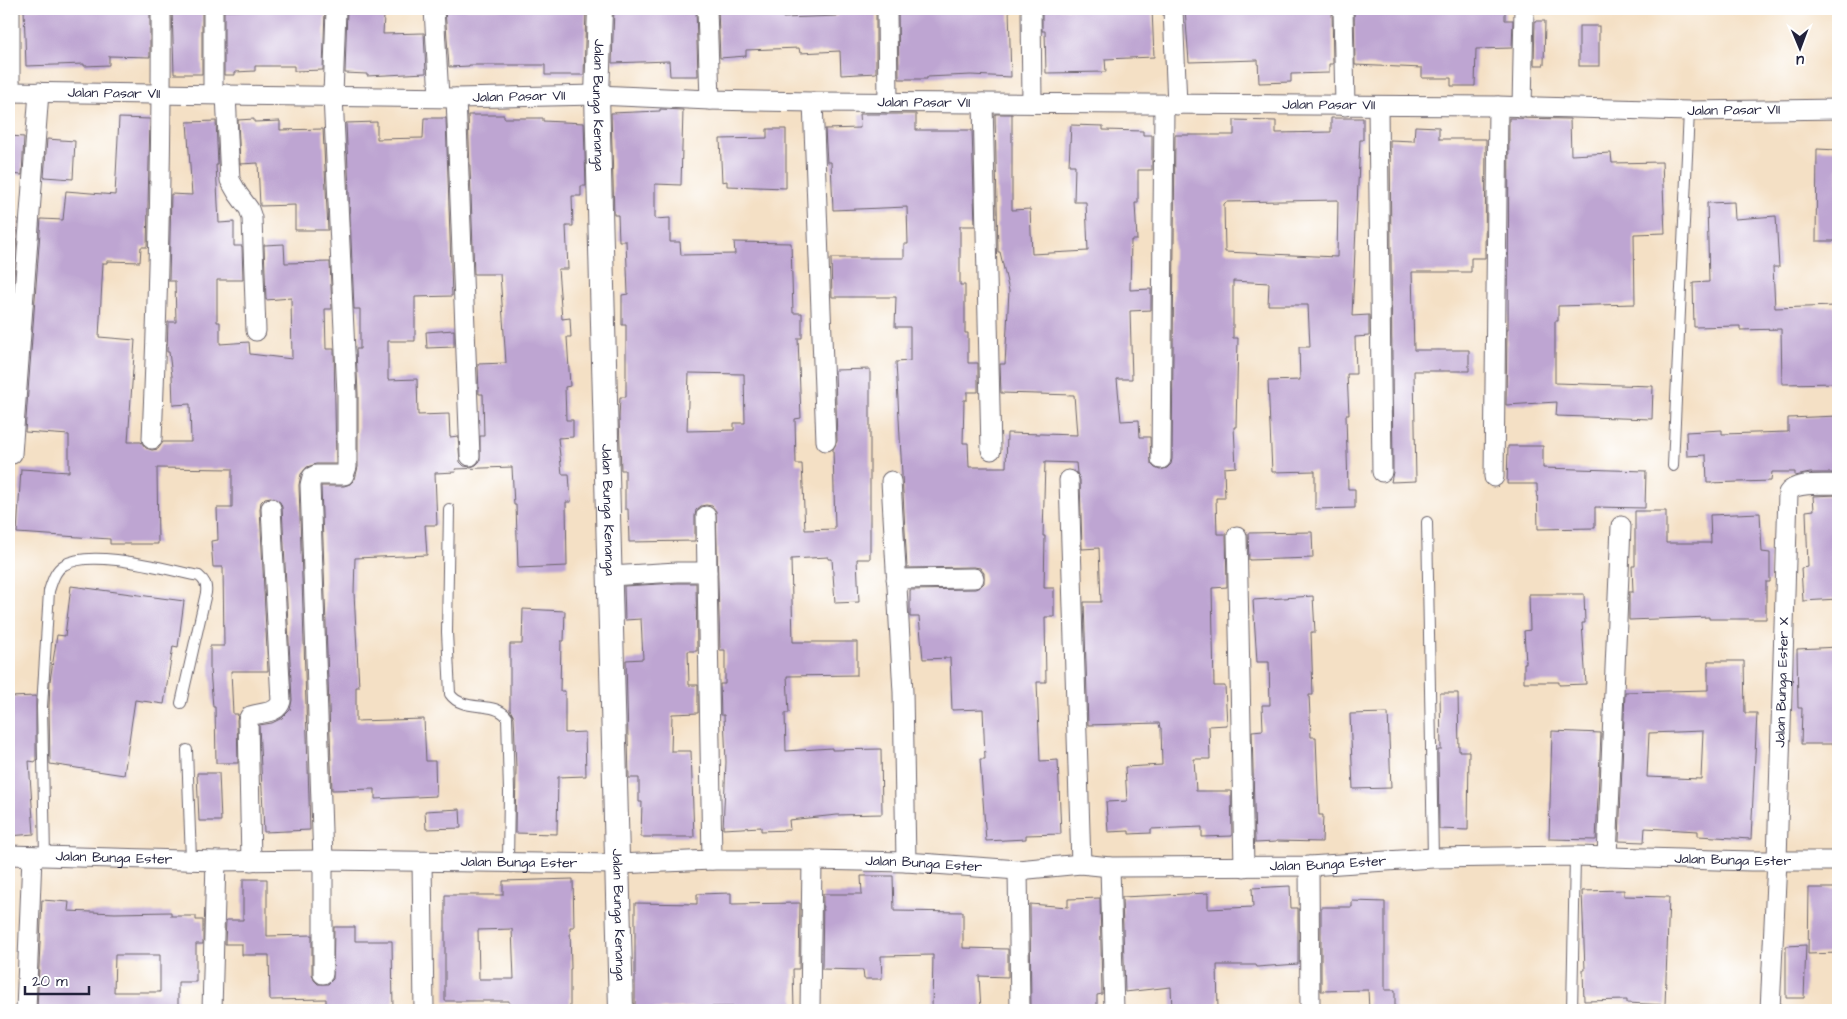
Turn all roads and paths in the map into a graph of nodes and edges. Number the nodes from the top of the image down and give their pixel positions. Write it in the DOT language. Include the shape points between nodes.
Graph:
graph roads {
  1 [pos="10,9"];
  2 [pos="161,9"];
  3 [pos="213,9"];
  4 [pos="336,9"];
  5 [pos="434,9"];
  6 [pos="600,9"];
  7 [pos="707,9"];
  8 [pos="887,9"];
  9 [pos="1031,9"];
  10 [pos="1173,9"];
  11 [pos="1344,9"];
  12 [pos="1524,9"];
  13 [pos="9,92"];
  14 [pos="39,92"];
  15 [pos="162,94"];
  16 [pos="220,94"];
  17 [pos="597,94"];
  18 [pos="333,96"];
  19 [pos="447,97"];
  20 [pos="710,100"];
  21 [pos="813,102"];
  22 [pos="888,103"];
  23 [pos="983,103"];
  24 [pos="1032,103"];
  25 [pos="1170,105"];
  26 [pos="1345,106"];
  27 [pos="1378,106"];
  28 [pos="1498,106"];
  29 [pos="1522,107"];
  30 [pos="1838,109"];
  31 [pos="1689,111"];
  32 [pos="256,330"];
  33 [pos="152,439"];
  34 [pos="826,441"];
  35 [pos="991,450"];
  36 [pos="12,454"];
  37 [pos="470,456"];
  38 [pos="1161,459"];
  39 [pos="1673,466"];
  40 [pos="1382,472"];
  41 [pos="1494,477"];
  42 [pos="1069,480"];
  43 [pos="891,481"];
  44 [pos="1838,484"];
  45 [pos="271,508"];
  46 [pos="449,509"];
  47 [pos="706,516"];
  48 [pos="1428,522"];
  49 [pos="1621,526"];
  50 [pos="1237,536"];
  51 [pos="707,572"];
  52 [pos="610,576"];
  53 [pos="974,578"];
  54 [pos="896,579"];
  55 [pos="181,703"];
  56 [pos="188,750"];
  57 [pos="9,856"];
  58 [pos="38,856"];
  59 [pos="1575,856"];
  60 [pos="1607,857"];
  61 [pos="1433,858"];
  62 [pos="191,860"];
  63 [pos="323,860"];
  64 [pos="712,860"];
  65 [pos="812,860"];
  66 [pos="1777,860"];
  67 [pos="216,861"];
  68 [pos="251,861"];
  69 [pos="1838,861"];
  70 [pos="422,862"];
  71 [pos="508,862"];
  72 [pos="906,862"];
  73 [pos="618,864"];
  74 [pos="1081,864"];
  75 [pos="1309,866"];
  76 [pos="1244,867"];
  77 [pos="1110,868"];
  78 [pos="1018,870"];
  79 [pos="323,974"];
  80 [pos="26,1010"];
  81 [pos="212,1010"];
  82 [pos="424,1010"];
  83 [pos="621,1010"];
  84 [pos="810,1010"];
  85 [pos="1020,1010"];
  86 [pos="1114,1010"];
  87 [pos="1310,1010"];
  88 [pos="1572,1010"];
  89 [pos="1770,1010"];
  1 -- 13 [label="street"];
  2 -- 15 [label="street"];
  3 -- 16 [label="street"];
  4 -- 18 [label="street"];
  5 -- 19 [label="street"];
  6 -- 17 [label="street, Jalan Bunga Kenanga"];
  7 -- 20 [label="street"];
  8 -- 22 [label="street"];
  9 -- 24 [label="street"];
  10 -- 25 [label="street"];
  11 -- 26 [label="street"];
  12 -- 29 [label="street"];
  13 -- 14 [label="street, Jalan Pasar VII"];
  14 -- 15 [label="street, Jalan Pasar VII"];
  14 -- 36 [label="street"];
  15 -- 16 [label="street, Jalan Pasar VII"];
  15 -- 33 [label="street"];
  16 -- 18 [label="street, Jalan Pasar VII"];
  16 -- 32 [label="street" via="230,180 251,215"];
  17 -- 19 [label="street, Jalan Pasar VII"];
  17 -- 20 [label="street, Jalan Pasar VII"];
  17 -- 52 [label="street, Jalan Bunga Kenanga"];
  18 -- 19 [label="street, Jalan Pasar VII"];
  18 -- 63 [label="street" via="347,394 347,467 344,475 316,475 310,480"];
  19 -- 37 [label="street"];
  20 -- 21 [label="street, Jalan Pasar VII"];
  21 -- 22 [label="street, Jalan Pasar VII"];
  21 -- 34 [label="street"];
  22 -- 23 [label="street, Jalan Pasar VII"];
  23 -- 24 [label="street, Jalan Pasar VII"];
  23 -- 35 [label="street"];
  24 -- 25 [label="street, Jalan Pasar VII"];
  25 -- 26 [label="street, Jalan Pasar VII"];
  25 -- 38 [label="street"];
  26 -- 27 [label="street, Jalan Pasar VII"];
  27 -- 28 [label="street, Jalan Pasar VII"];
  27 -- 40 [label="street"];
  28 -- 29 [label="street, Jalan Pasar VII"];
  28 -- 41 [label="street"];
  29 -- 31 [label="street, Jalan Pasar VII"];
  30 -- 31 [label="street, Jalan Pasar VII"];
  31 -- 39 [label="lane"];
  42 -- 74 [label="street"];
  43 -- 54 [label="street"];
  44 -- 66 [label="street, Jalan Bunga Ester X" via="1794,487 1788,493"];
  45 -- 68 [label="street" via="281,701 276,710 250,716 248,720"];
  46 -- 71 [label="lane" via="447,632 450,694 460,703 496,710 507,718"];
  47 -- 51 [label="street"];
  48 -- 61 [label="lane"];
  49 -- 60 [label="street"];
  50 -- 76 [label="street"];
  51 -- 52 [label="street"];
  51 -- 64 [label="street"];
  52 -- 73 [label="street, Jalan Bunga Kenanga"];
  53 -- 54 [label="street"];
  54 -- 72 [label="street" via="903,692"];
  55 -- 58 [label="lane" via="206,592 203,579 123,561 89,559 63,565 52,580 49,591"];
  56 -- 62 [label="lane"];
  57 -- 58 [label="street, Jalan Bunga Ester"];
  58 -- 62 [label="street, Jalan Bunga Ester"];
  58 -- 80 [label="street"];
  59 -- 60 [label="street, Jalan Bunga Ester"];
  59 -- 61 [label="street, Jalan Bunga Ester"];
  59 -- 88 [label="lane"];
  60 -- 66 [label="street, Jalan Bunga Ester"];
  61 -- 75 [label="street, Jalan Bunga Ester"];
  62 -- 67 [label="street, Jalan Bunga Ester"];
  63 -- 68 [label="street, Jalan Bunga Ester"];
  63 -- 70 [label="street, Jalan Bunga Ester"];
  63 -- 79 [label="street"];
  64 -- 65 [label="street, Jalan Bunga Ester"];
  64 -- 73 [label="street, Jalan Bunga Ester"];
  65 -- 72 [label="street, Jalan Bunga Ester"];
  65 -- 84 [label="street"];
  66 -- 69 [label="street, Jalan Bunga Ester"];
  66 -- 89 [label="street, Jalan Bunga Ester X"];
  67 -- 68 [label="street, Jalan Bunga Ester"];
  67 -- 81 [label="street"];
  70 -- 71 [label="street, Jalan Bunga Ester"];
  70 -- 82 [label="street"];
  71 -- 73 [label="street, Jalan Bunga Ester"];
  72 -- 78 [label="street, Jalan Bunga Ester"];
  73 -- 83 [label="street, Jalan Bunga Kenanga"];
  74 -- 77 [label="street, Jalan Bunga Ester"];
  74 -- 78 [label="street, Jalan Bunga Ester"];
  75 -- 76 [label="street, Jalan Bunga Ester"];
  75 -- 87 [label="street"];
  76 -- 77 [label="street, Jalan Bunga Ester"];
  77 -- 86 [label="street"];
  78 -- 85 [label="street"];
}
